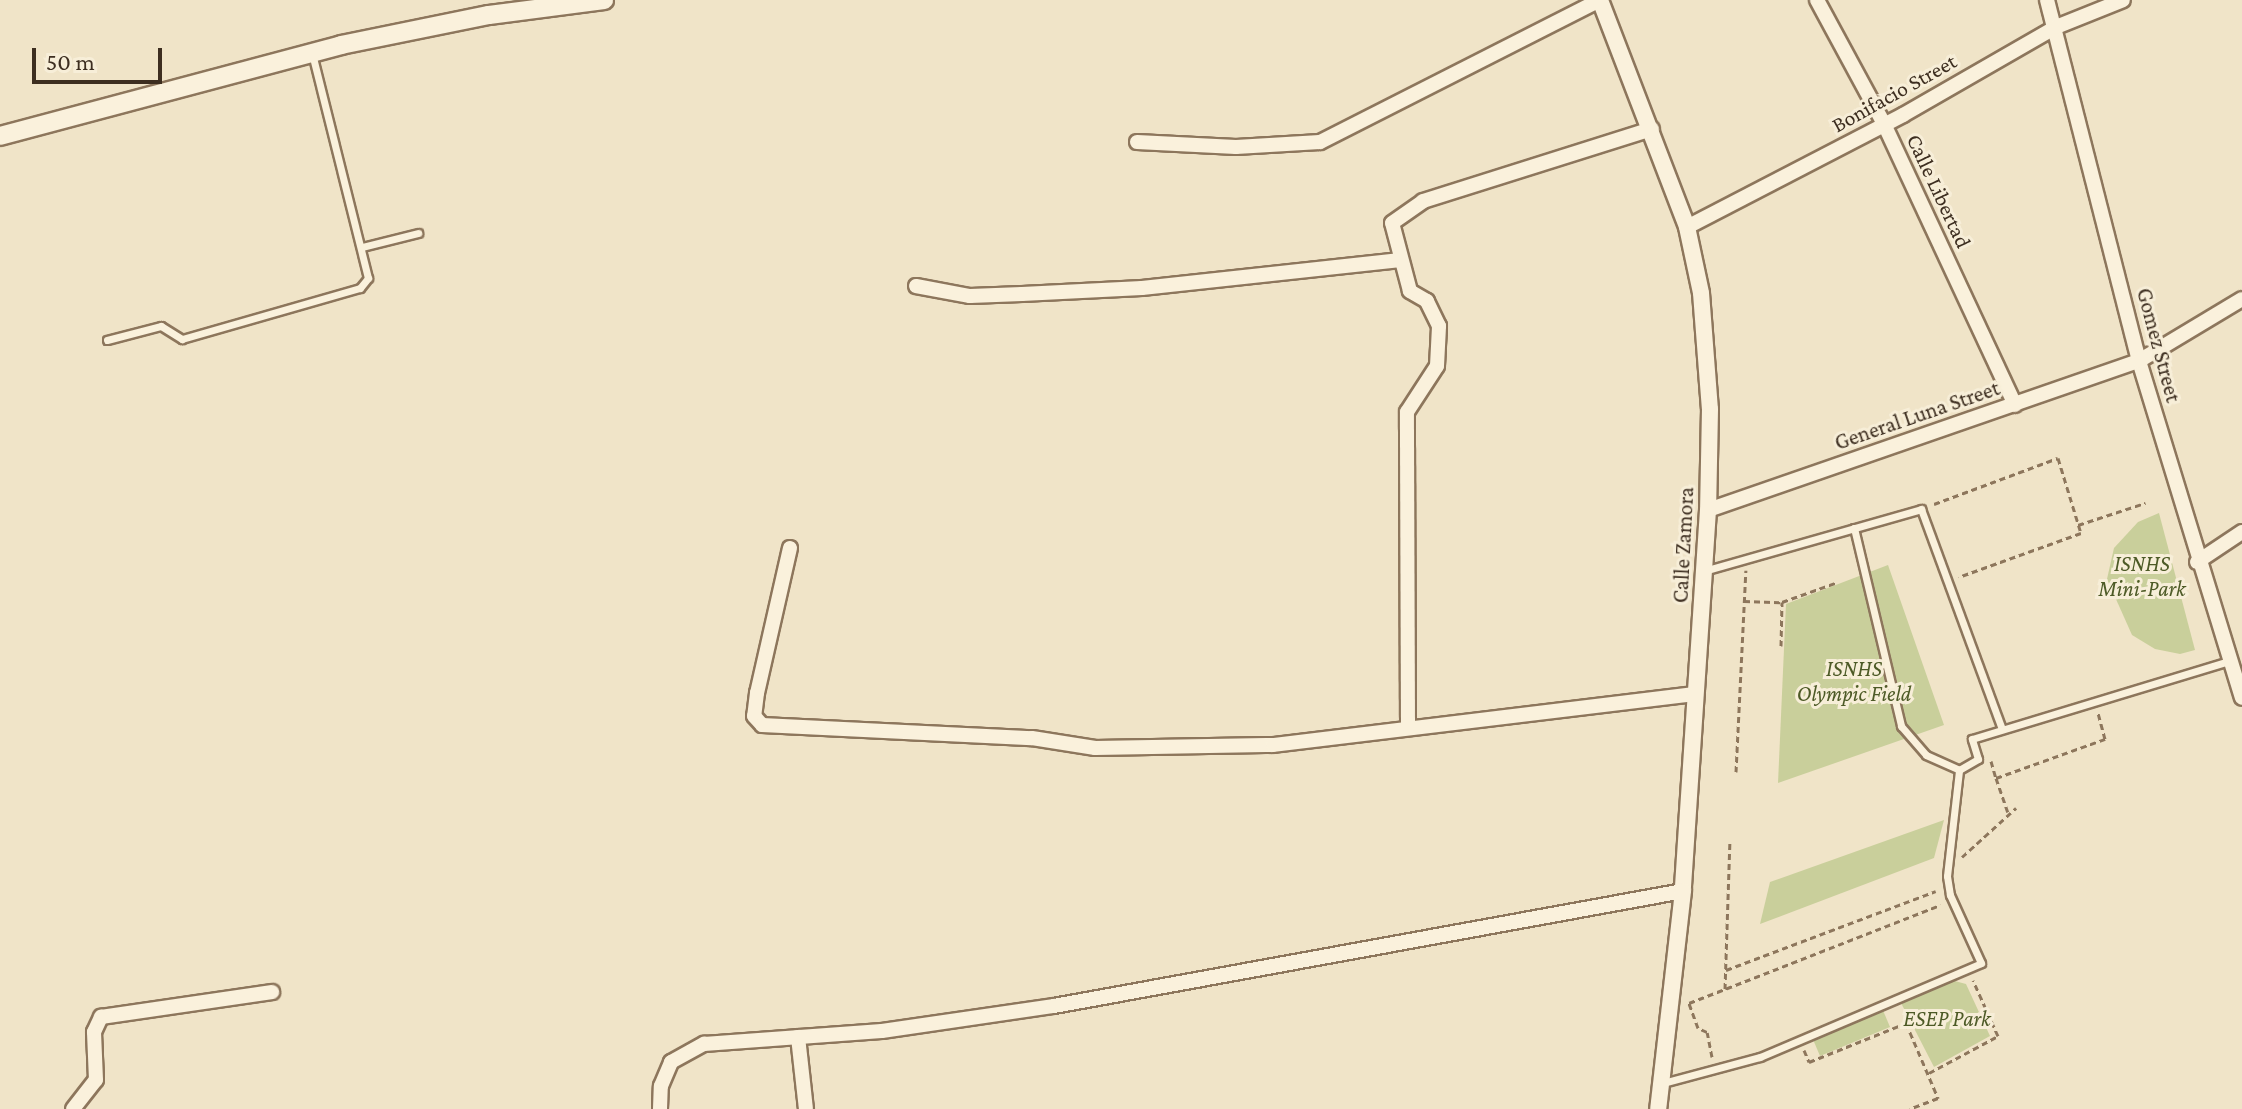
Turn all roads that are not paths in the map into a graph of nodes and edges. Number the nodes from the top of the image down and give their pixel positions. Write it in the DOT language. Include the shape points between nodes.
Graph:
graph roads {
  1 [pos="604,0"];
  2 [pos="1600,0"];
  3 [pos="1817,0"];
  4 [pos="2047,0"];
  5 [pos="2123,0"];
  6 [pos="2056,27"];
  7 [pos="312,52"];
  8 [pos="1884,124"];
  9 [pos="1652,129"];
  10 [pos="0,136"];
  11 [pos="1137,142"];
  12 [pos="1687,227"];
  13 [pos="418,233"];
  14 [pos="362,247"];
  15 [pos="1400,260"];
  16 [pos="916,286"];
  17 [pos="2242,299"];
  18 [pos="107,340"];
  19 [pos="2139,361"];
  20 [pos="2015,405"];
  21 [pos="1708,510"];
  22 [pos="1854,528"];
  23 [pos="2242,532"];
  24 [pos="790,548"];
  25 [pos="2197,562"];
  26 [pos="1704,571"];
  27 [pos="2229,661"];
  28 [pos="1696,694"];
  29 [pos="2242,698"];
  30 [pos="1408,725"];
  31 [pos="2002,729"];
  32 [pos="1959,770"];
  33 [pos="1683,891"];
  34 [pos="272,992"];
  35 [pos="798,1037"];
  36 [pos="1661,1083"];
  37 [pos="73,1109"];
  38 [pos="660,1109"];
  39 [pos="806,1109"];
  40 [pos="1658,1109"];
  1 -- 7 [label="main road" via="489,15"];
  2 -- 9 [label="street, Calle Zamora"];
  2 -- 11 [label="street" via="1320,142 1236,147"];
  3 -- 8 [label="street, Calle Libertad"];
  4 -- 6 [label="street, Gomez Street"];
  5 -- 6 [label="street, Bonifacio Street"];
  6 -- 8 [label="street, Bonifacio Street"];
  6 -- 19 [label="street, Gomez Street"];
  7 -- 10 [label="main road"];
  7 -- 14 [label="lane"];
  8 -- 12 [label="street, Bonifacio Street"];
  8 -- 20 [label="street, Calle Libertad"];
  9 -- 12 [label="street, Calle Zamora"];
  9 -- 15 [label="street" via="1405,209 1392,223"];
  12 -- 21 [label="street, Calle Zamora" via="1701,293 1710,409"];
  13 -- 14 [label="lane"];
  14 -- 18 [label="lane" via="368,278 360,288 182,339 161,326"];
  15 -- 16 [label="street" via="1142,288 970,296"];
  15 -- 30 [label="street" via="1410,291 1427,301 1439,326 1437,366 1407,412"];
  17 -- 19 [label="street, General Luna Street"];
  19 -- 20 [label="street, General Luna Street"];
  19 -- 25 [label="street, Gomez Street"];
  20 -- 21 [label="street, General Luna Street"];
  21 -- 26 [label="street, Calle Zamora"];
  22 -- 26 [label="lane"];
  22 -- 31 [label="lane" via="1921,509"];
  22 -- 32 [label="lane" via="1901,726 1926,755"];
  23 -- 25 [label="street"];
  24 -- 30 [label="street" via="757,693 754,716 762,725 1152,749 1273,745"];
  25 -- 27 [label="street, Gomez Street"];
  26 -- 28 [label="street, Calle Zamora"];
  27 -- 29 [label="street, Gomez Street"];
  27 -- 31 [label="lane"];
  28 -- 30 [label="street"];
  28 -- 33 [label="street, Calle Zamora"];
  31 -- 32 [label="lane" via="1972,739 1978,759"];
  32 -- 36 [label="lane" via="1949,886 1981,963 1715,1071"];
  33 -- 35 [label="street" via="1054,1006"];
  33 -- 36 [label="street, Calle Zamora"];
  34 -- 37 [label="street" via="101,1017 94,1032 96,1080"];
  35 -- 38 [label="street" via="689,1048 667,1070"];
  35 -- 39 [label="street"];
  36 -- 40 [label="street, Calle Zamora"];
}
